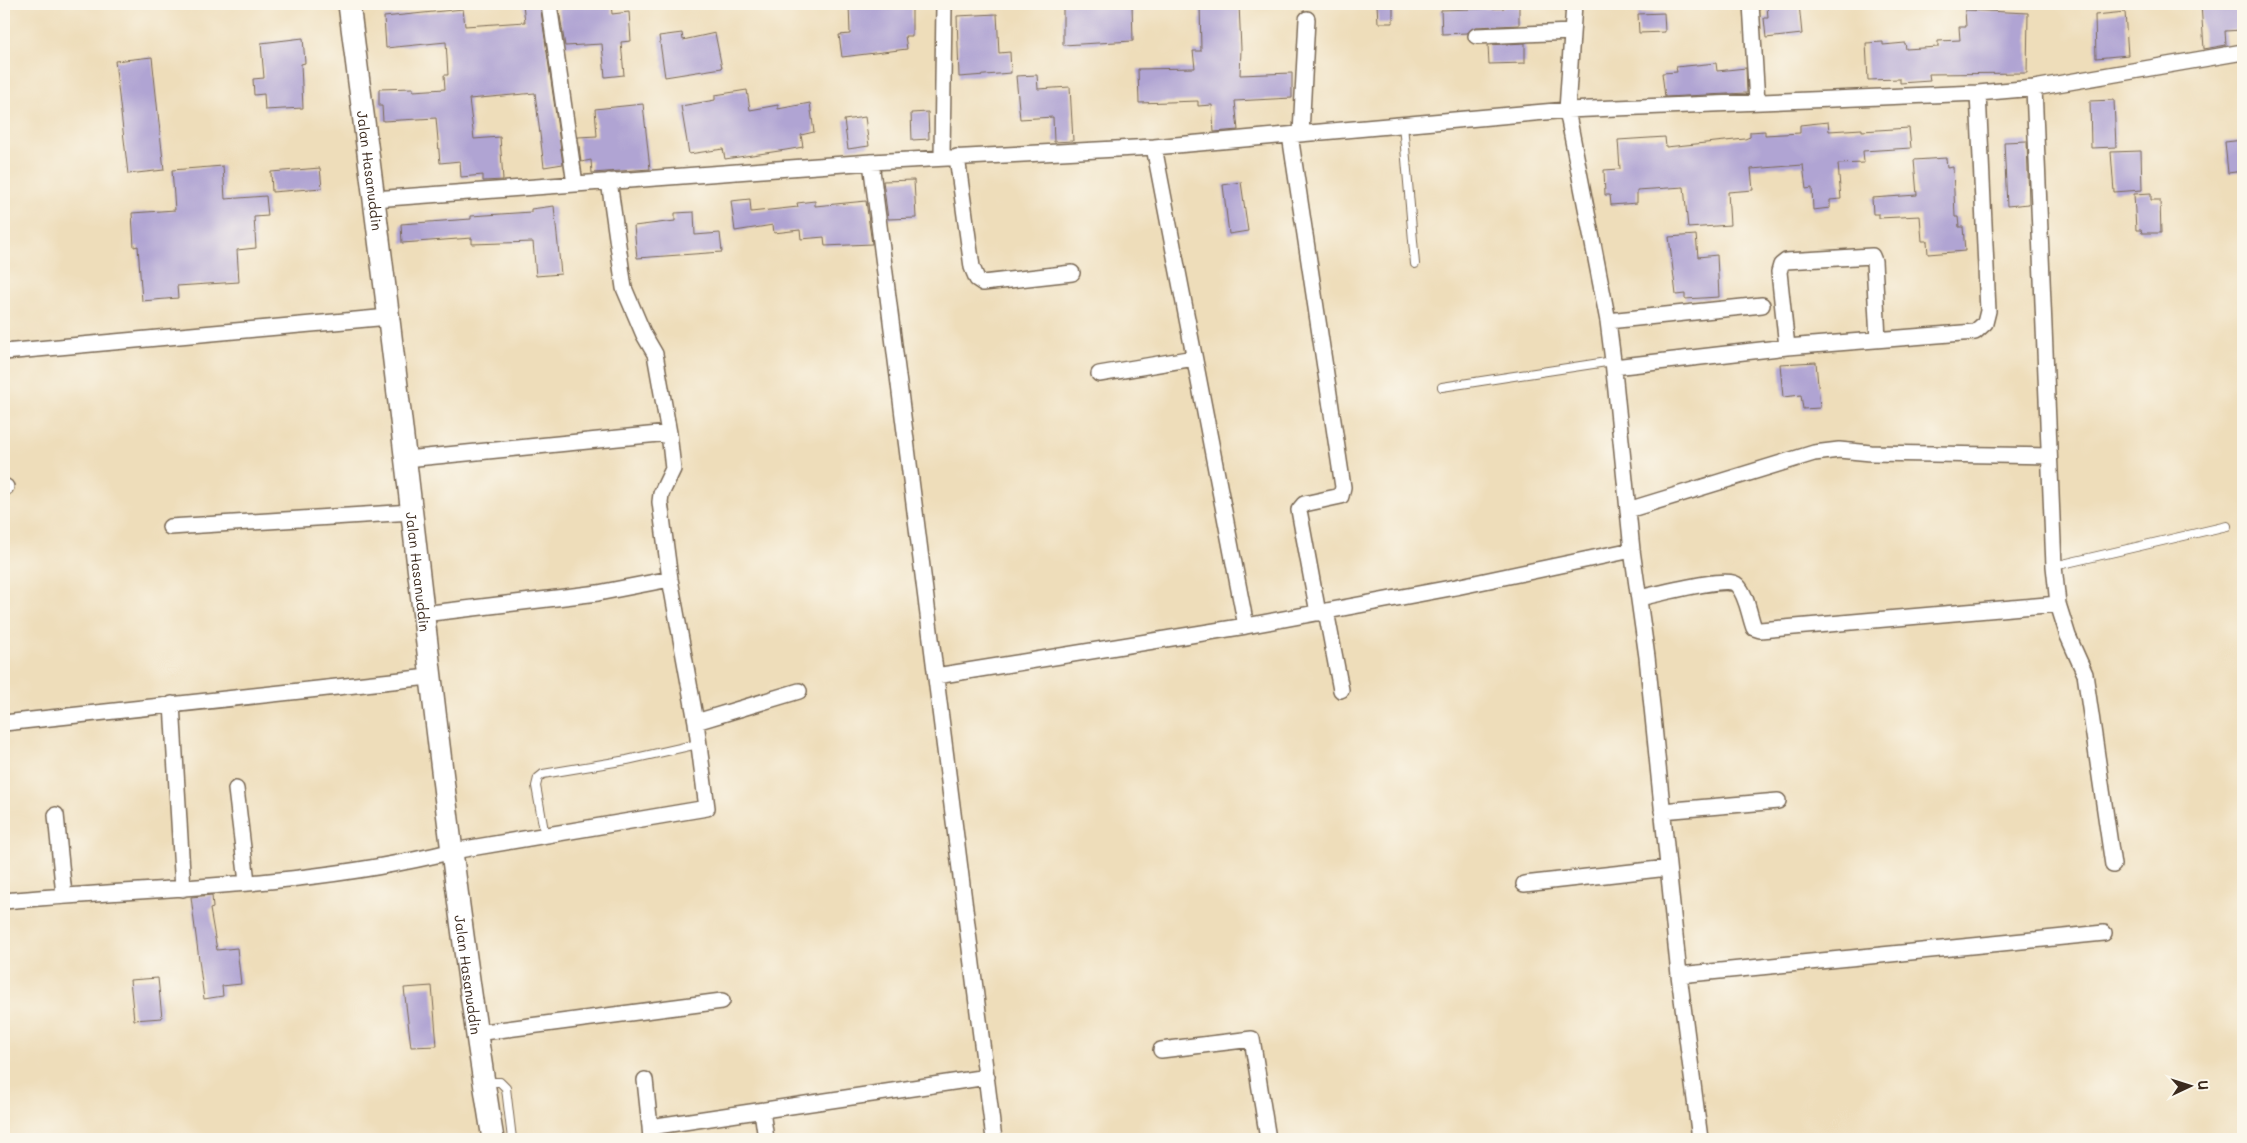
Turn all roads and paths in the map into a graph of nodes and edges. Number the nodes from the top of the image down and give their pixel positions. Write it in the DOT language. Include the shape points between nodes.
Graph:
graph roads {
  1 [pos="349,4"];
  2 [pos="549,4"];
  3 [pos="944,4"];
  4 [pos="1574,4"];
  5 [pos="1751,4"];
  6 [pos="1307,19"];
  7 [pos="1572,32"];
  8 [pos="1476,36"];
  9 [pos="2243,52"];
  10 [pos="2034,88"];
  11 [pos="1978,93"];
  12 [pos="1757,102"];
  13 [pos="1567,110"];
  14 [pos="1403,124"];
  15 [pos="1296,134"];
  16 [pos="1154,147"];
  17 [pos="950,157"];
  18 [pos="871,162"];
  19 [pos="609,181"];
  20 [pos="575,184"];
  21 [pos="374,199"];
  22 [pos="1415,264"];
  23 [pos="1072,273"];
  24 [pos="1762,305"];
  25 [pos="389,318"];
  26 [pos="1608,321"];
  27 [pos="1878,340"];
  28 [pos="1787,347"];
  29 [pos="4,352"];
  30 [pos="1194,358"];
  31 [pos="1614,364"];
  32 [pos="1099,374"];
  33 [pos="1442,387"];
  34 [pos="670,433"];
  35 [pos="2049,456"];
  36 [pos="406,459"];
  37 [pos="1628,510"];
  38 [pos="412,512"];
  39 [pos="2227,526"];
  40 [pos="170,527"];
  41 [pos="1632,550"];
  42 [pos="2054,566"];
  43 [pos="670,579"];
  44 [pos="1639,598"];
  45 [pos="2058,604"];
  46 [pos="1322,612"];
  47 [pos="423,614"];
  48 [pos="1246,626"];
  49 [pos="936,676"];
  50 [pos="429,677"];
  51 [pos="1341,690"];
  52 [pos="799,691"];
  53 [pos="172,704"];
  54 [pos="4,722"];
  55 [pos="696,722"];
  56 [pos="698,744"];
  57 [pos="236,789"];
  58 [pos="1778,801"];
  59 [pos="1662,811"];
  60 [pos="56,815"];
  61 [pos="545,836"];
  62 [pos="453,851"];
  63 [pos="2113,865"];
  64 [pos="1668,868"];
  65 [pos="247,882"];
  66 [pos="1524,884"];
  67 [pos="183,889"];
  68 [pos="64,895"];
  69 [pos="4,901"];
  70 [pos="2104,933"];
  71 [pos="1679,975"];
  72 [pos="722,1001"];
  73 [pos="476,1032"];
  74 [pos="1160,1050"];
  75 [pos="987,1077"];
  76 [pos="645,1080"];
  77 [pos="484,1082"];
  78 [pos="762,1112"];
  79 [pos="651,1133"];
  80 [pos="493,1139"];
  81 [pos="512,1139"];
  82 [pos="766,1139"];
  83 [pos="994,1139"];
  84 [pos="1268,1139"];
  85 [pos="1700,1139"];
  1 -- 21 [label="main road, Jalan Hasanuddin"];
  2 -- 20 [label="street"];
  3 -- 17 [label="street"];
  4 -- 7 [label="street"];
  5 -- 12 [label="street"];
  6 -- 15 [label="street"];
  7 -- 8 [label="street"];
  7 -- 13 [label="street"];
  9 -- 10 [label="street"];
  10 -- 11 [label="street"];
  10 -- 35 [label="street"];
  11 -- 12 [label="street"];
  11 -- 27 [label="street" via="1988,311 1985,323 1975,332"];
  12 -- 13 [label="street"];
  13 -- 14 [label="street"];
  13 -- 26 [label="street"];
  14 -- 15 [label="street"];
  14 -- 22 [label="lane"];
  15 -- 16 [label="street"];
  15 -- 46 [label="street" via="1343,487 1341,496 1304,504 1298,510"];
  16 -- 17 [label="street"];
  16 -- 30 [label="street"];
  17 -- 18 [label="street"];
  17 -- 23 [label="street" via="976,279 983,283"];
  18 -- 19 [label="street"];
  18 -- 49 [label="street"];
  19 -- 20 [label="street"];
  19 -- 34 [label="street" via="624,288 655,354"];
  20 -- 21 [label="street"];
  21 -- 25 [label="main road, Jalan Hasanuddin"];
  24 -- 26 [label="street"];
  25 -- 29 [label="street"];
  25 -- 36 [label="main road, Jalan Hasanuddin"];
  26 -- 31 [label="street"];
  27 -- 28 [label="street"];
  27 -- 28 [label="street" via="1872,256 1786,262 1779,272"];
  28 -- 31 [label="street"];
  30 -- 32 [label="street"];
  30 -- 48 [label="street"];
  31 -- 33 [label="lane"];
  31 -- 37 [label="street"];
  34 -- 36 [label="street"];
  34 -- 43 [label="street" via="673,469 660,502"];
  35 -- 37 [label="street" via="1839,450 1814,454"];
  35 -- 42 [label="street"];
  36 -- 38 [label="main road, Jalan Hasanuddin"];
  37 -- 41 [label="street"];
  38 -- 40 [label="street"];
  38 -- 47 [label="main road, Jalan Hasanuddin"];
  39 -- 42 [label="lane"];
  41 -- 44 [label="street"];
  41 -- 46 [label="street"];
  42 -- 45 [label="street"];
  43 -- 47 [label="street" via="598,593"];
  43 -- 55 [label="street"];
  44 -- 45 [label="street" via="1731,581 1741,591 1754,628 1760,630"];
  44 -- 59 [label="street"];
  45 -- 63 [label="street" via="2085,674"];
  46 -- 48 [label="street"];
  46 -- 51 [label="street"];
  47 -- 50 [label="main road, Jalan Hasanuddin"];
  48 -- 49 [label="street"];
  49 -- 75 [label="street"];
  50 -- 53 [label="street"];
  50 -- 62 [label="main road, Jalan Hasanuddin"];
  52 -- 55 [label="street"];
  53 -- 54 [label="street"];
  53 -- 67 [label="street"];
  55 -- 56 [label="street"];
  56 -- 61 [label="lane" via="542,774 536,786"];
  56 -- 61 [label="street" via="708,806 705,809"];
  57 -- 65 [label="street"];
  58 -- 59 [label="street"];
  59 -- 64 [label="street"];
  60 -- 68 [label="street"];
  61 -- 62 [label="street"];
  62 -- 65 [label="street" via="350,871"];
  62 -- 73 [label="main road, Jalan Hasanuddin"];
  64 -- 66 [label="street"];
  64 -- 71 [label="street"];
  65 -- 67 [label="street"];
  67 -- 68 [label="street"];
  68 -- 69 [label="street"];
  70 -- 71 [label="street"];
  71 -- 85 [label="street"];
  72 -- 73 [label="street"];
  73 -- 77 [label="main road, Jalan Hasanuddin"];
  74 -- 84 [label="street" via="1252,1039"];
  75 -- 78 [label="street"];
  75 -- 83 [label="street"];
  76 -- 79 [label="street"];
  77 -- 80 [label="main road, Jalan Hasanuddin"];
  77 -- 81 [label="lane" via="500,1082 506,1088"];
  78 -- 79 [label="street"];
  78 -- 82 [label="street"];
}
